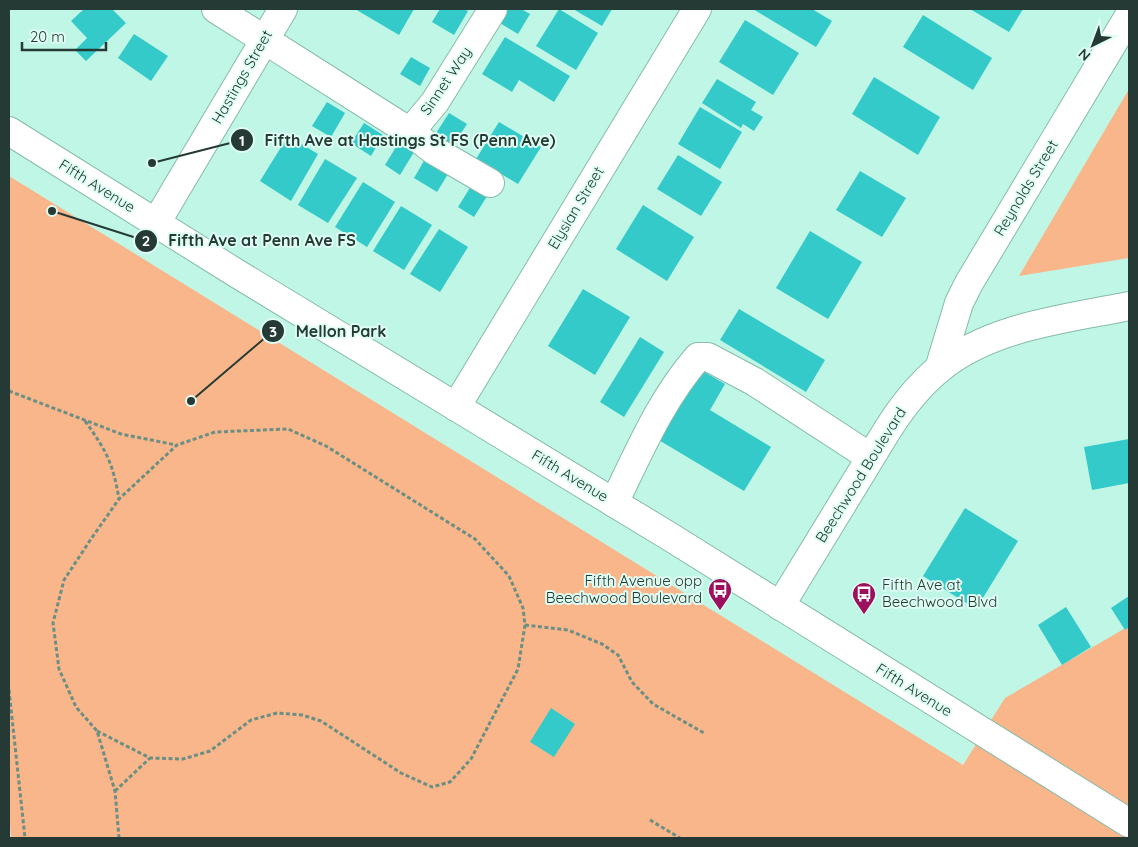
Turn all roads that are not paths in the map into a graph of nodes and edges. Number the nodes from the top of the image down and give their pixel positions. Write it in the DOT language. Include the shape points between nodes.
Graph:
graph roads {
  1 [pos="216,9"];
  2 [pos="283,9"];
  3 [pos="493,9"];
  4 [pos="697,9"];
  5 [pos="1129,16"];
  6 [pos="264,40"];
  7 [pos="9,109"];
  8 [pos="9,131"];
  9 [pos="410,132"];
  10 [pos="53,159"];
  11 [pos="490,183"];
  12 [pos="156,223"];
  13 [pos="1129,306"];
  14 [pos="939,369"];
  15 [pos="456,407"];
  16 [pos="870,457"];
  17 [pos="614,503"];
  18 [pos="780,606"];
  19 [pos="1129,823"];
  1 -- 6 [label="main road"];
  2 -- 6 [label="main road, Hastings Street"];
  3 -- 9 [label="main road, Sinnet Way" via="435,102"];
  4 -- 15 [label="main road, Elysian Street"];
  5 -- 14 [label="main road, Reynolds Street" via="969,283"];
  6 -- 9 [label="main road"];
  6 -- 12 [label="main road, Hastings Street"];
  7 -- 10 [label="main road"];
  8 -- 10 [label="main road, Fifth Avenue"];
  9 -- 11 [label="main road" via="435,151"];
  10 -- 12 [label="main road, Fifth Avenue"];
  12 -- 15 [label="main road, Fifth Avenue"];
  13 -- 14 [label="main road, Beechwood Boulevard" via="1010,333 983,343"];
  14 -- 16 [label="main road, Beechwood Boulevard" via="901,409"];
  15 -- 17 [label="main road, Fifth Avenue"];
  16 -- 17 [label="main road" via="755,382 708,357 698,357 685,372 644,441"];
  16 -- 18 [label="main road, Beechwood Boulevard"];
  17 -- 18 [label="main road, Fifth Avenue"];
  18 -- 19 [label="main road, Fifth Avenue"];
}
